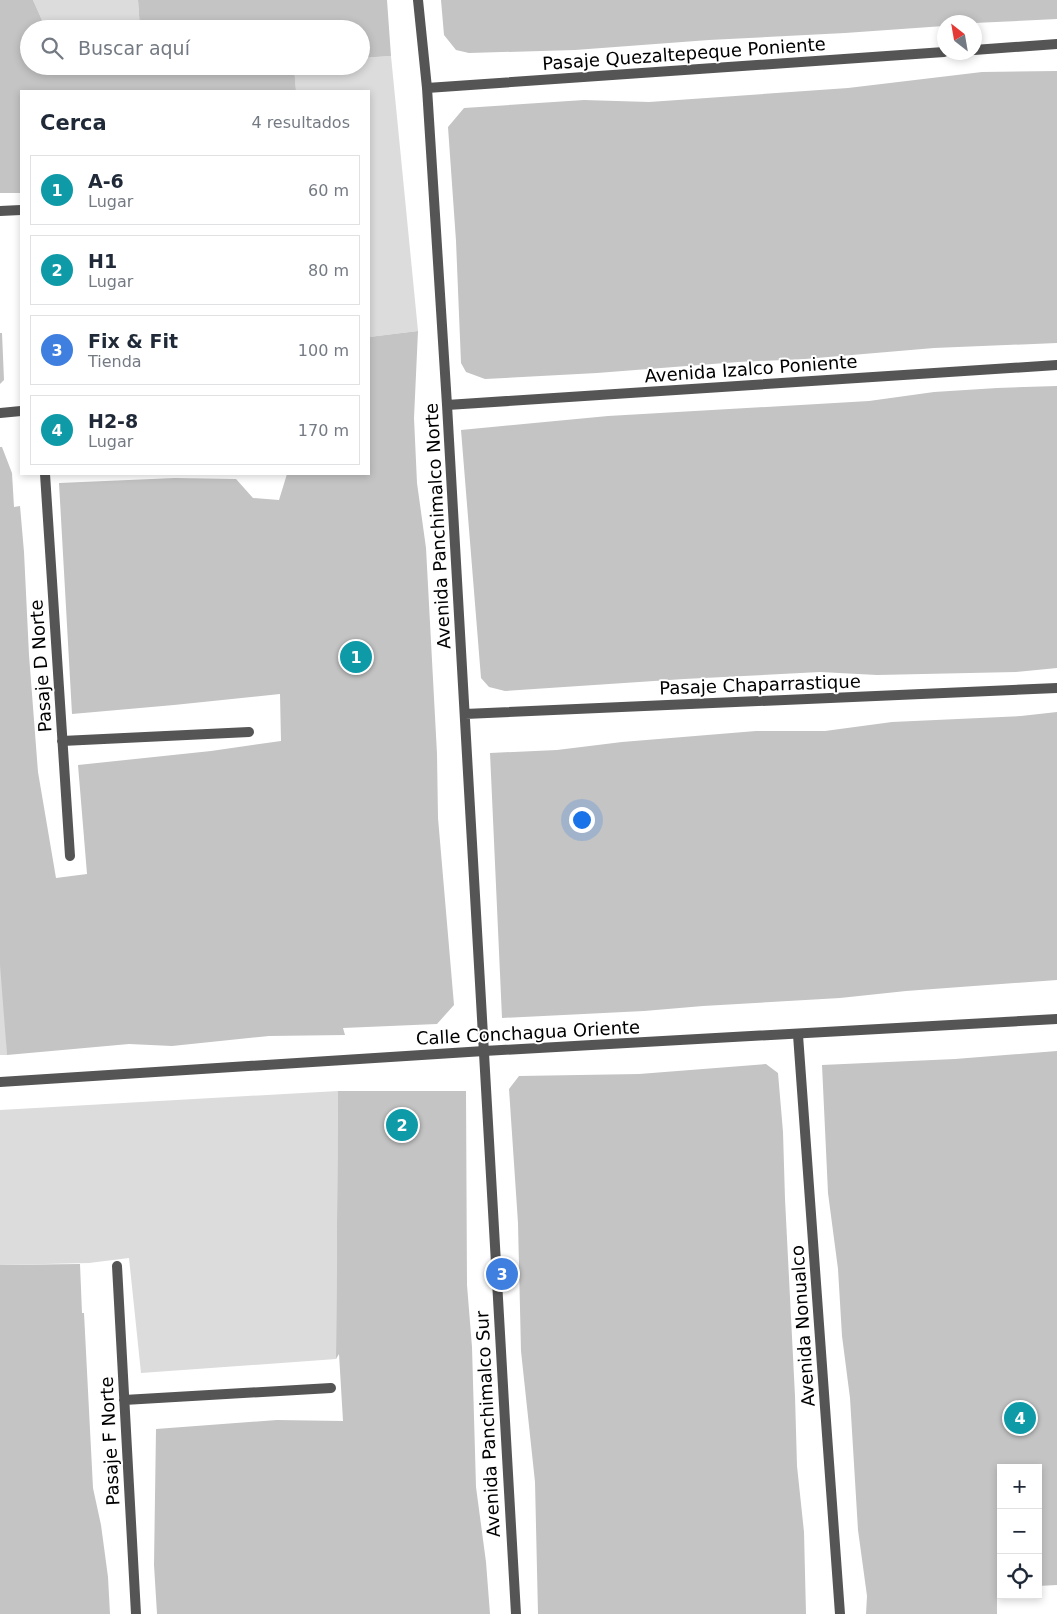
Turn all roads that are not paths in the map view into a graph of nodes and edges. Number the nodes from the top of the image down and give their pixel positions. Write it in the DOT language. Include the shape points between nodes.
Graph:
graph roads {
  1 [pos="418,0"];
  2 [pos="1057,44"];
  3 [pos="982,49"];
  4 [pos="937,52"];
  5 [pos="426,88"];
  6 [pos="20,210"];
  7 [pos="0,211"];
  8 [pos="1057,365"];
  9 [pos="447,405"];
  10 [pos="20,411"];
  11 [pos="0,413"];
  12 [pos="45,475"];
  13 [pos="1057,688"];
  14 [pos="465,714"];
  15 [pos="249,732"];
  16 [pos="62,741"];
  17 [pos="70,856"];
  18 [pos="1057,1019"];
  19 [pos="798,1035"];
  20 [pos="484,1052"];
  21 [pos="0,1082"];
  22 [pos="117,1266"];
  23 [pos="332,1388"];
  24 [pos="124,1400"];
  25 [pos="136,1614"];
  26 [pos="516,1614"];
  27 [pos="840,1614"];
  1 -- 5 [label="street, Avenida Panchimalco Norte"];
  2 -- 3 [label="street"];
  4 -- 5 [label="street, Pasaje Quezaltepeque Poniente"];
  5 -- 9 [label="street, Avenida Panchimalco Norte"];
  6 -- 7 [label="street"];
  8 -- 9 [label="street, Avenida Izalco Poniente"];
  9 -- 14 [label="street, Avenida Panchimalco Norte"];
  10 -- 11 [label="street"];
  12 -- 16 [label="street, Pasaje D Norte"];
  13 -- 14 [label="street, Pasaje Chaparrastique"];
  14 -- 20 [label="street, Avenida Panchimalco Norte"];
  15 -- 16 [label="street"];
  16 -- 17 [label="street, Pasaje D Norte"];
  18 -- 19 [label="street, Calle Conchagua Oriente"];
  19 -- 20 [label="street, Calle Conchagua Oriente"];
  19 -- 27 [label="street, Avenida Nonualco"];
  20 -- 21 [label="street, Calle Conchagua Oriente"];
  20 -- 26 [label="street, Avenida Panchimalco Sur"];
  22 -- 24 [label="street, Pasaje F Norte"];
  23 -- 24 [label="street"];
  24 -- 25 [label="street, Pasaje F Norte"];
}
